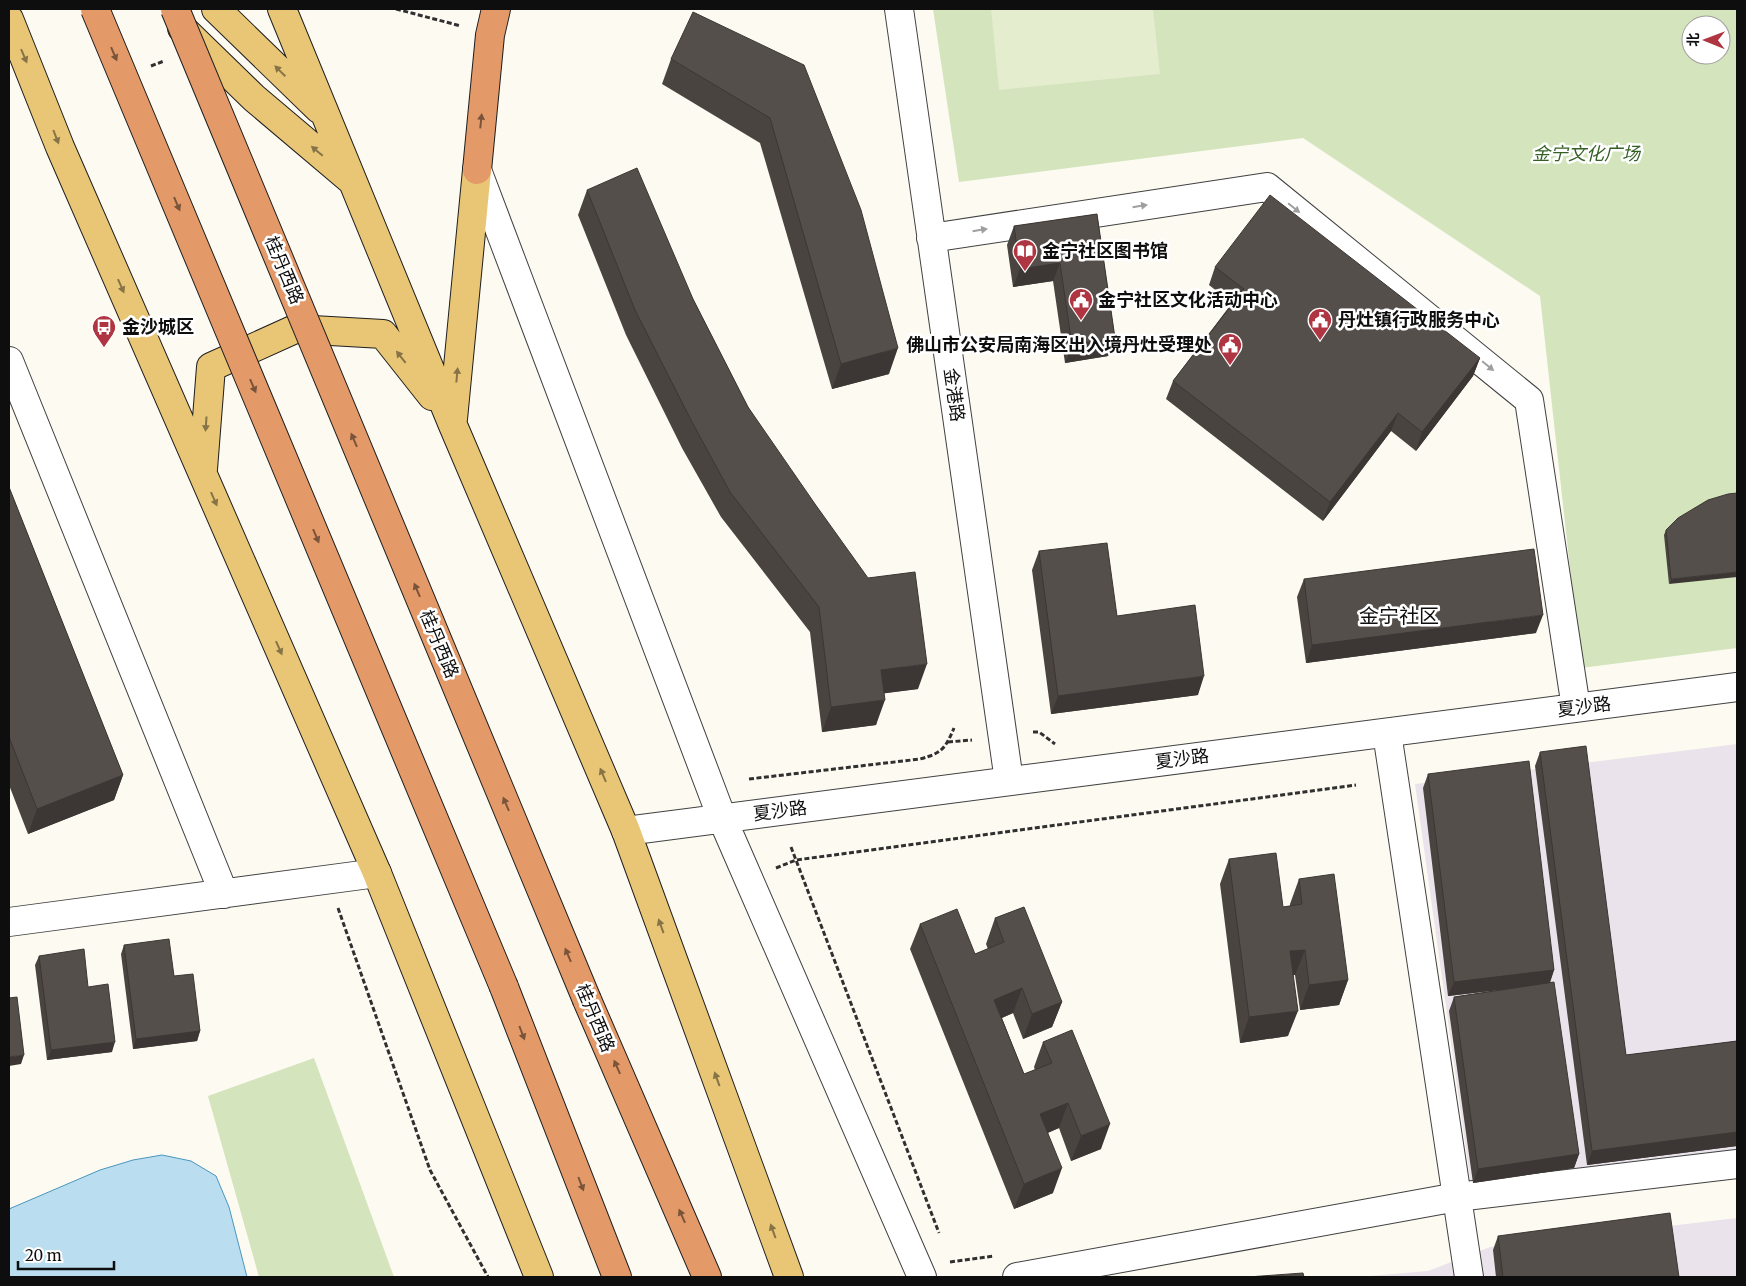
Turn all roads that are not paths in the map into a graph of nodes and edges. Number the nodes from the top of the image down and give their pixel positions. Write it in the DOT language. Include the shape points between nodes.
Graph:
graph roads {
  1 [pos="95,9"];
  2 [pos="163,9"];
  3 [pos="175,9"];
  4 [pos="216,9"];
  5 [pos="282,9"];
  6 [pos="496,9"];
  7 [pos="899,9"];
  8 [pos="9,19"];
  9 [pos="9,73"];
  10 [pos="39,92"];
  11 [pos="327,118"];
  12 [pos="477,170"];
  13 [pos="354,183"];
  14 [pos="931,238"];
  15 [pos="9,361"];
  16 [pos="452,423"];
  17 [pos="202,473"];
  18 [pos="1737,687"];
  19 [pos="1576,708"];
  20 [pos="1387,732"];
  21 [pos="1009,781"];
  22 [pos="722,818"];
  23 [pos="626,830"];
  24 [pos="377,873"];
  25 [pos="224,894"];
  26 [pos="9,922"];
  27 [pos="1737,1164"];
  28 [pos="1457,1197"];
  29 [pos="705,1270"];
  30 [pos="540,1277"];
  31 [pos="618,1277"];
  32 [pos="789,1277"];
  33 [pos="922,1277"];
  34 [pos="1016,1277"];
  35 [pos="1469,1277"];
  1 -- 31 [label="highway, one-way, bridge" via="504,987"];
  13 -- 2 [label="main road, one-way" via="254,98"];
  29 -- 3 [label="highway, 桂丹西路, one-way, bridge" via="587,1000"];
  11 -- 4 [label="main road, one-way"];
  5 -- 11 [label="main road"];
  12 -- 6 [label="highway, one-way" via="490,35"];
  7 -- 14 [label="street, 金港路"];
  8 -- 10 [label="main road, one-way"];
  9 -- 10 [label="main road"];
  10 -- 17 [label="main road, one-way"];
  11 -- 13 [label="main road"];
  16 -- 12 [label="main road, one-way"];
  12 -- 22 [label="street"];
  13 -- 16 [label="main road"];
  14 -- 19 [label="street, one-way" via="1267,187 1530,400"];
  14 -- 21 [label="street, 金港路"];
  15 -- 25 [label="street"];
  16 -- 17 [label="main road, one-way" via="383,334 295,329 211,367"];
  23 -- 16 [label="main road, one-way"];
  17 -- 24 [label="main road, one-way"];
  18 -- 19 [label="street, 夏沙路"];
  19 -- 20 [label="street, 夏沙路"];
  20 -- 21 [label="street, 夏沙路"];
  20 -- 28 [label="street"];
  21 -- 22 [label="street, 夏沙路"];
  22 -- 23 [label="street, 夏沙路"];
  22 -- 33 [label="street"];
  32 -- 23 [label="main road, one-way"];
  24 -- 25 [label="street"];
  24 -- 30 [label="main road"];
  25 -- 26 [label="street"];
  27 -- 28 [label="street"];
  28 -- 34 [label="street"];
  28 -- 35 [label="street"];
}
